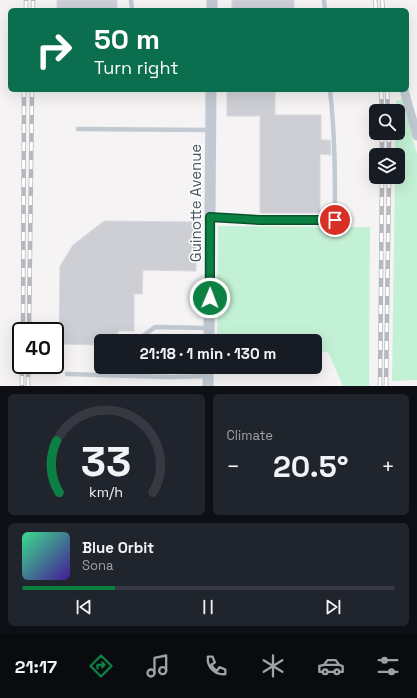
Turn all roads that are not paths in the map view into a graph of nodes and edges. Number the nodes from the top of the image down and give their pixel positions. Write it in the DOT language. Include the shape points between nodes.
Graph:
graph roads {
  1 [pos="211,92"];
  2 [pos="330,92"];
  3 [pos="405,92"];
  4 [pos="78,129"];
  5 [pos="211,130"];
  6 [pos="417,136"];
  7 [pos="210,217"];
  8 [pos="209,328"];
  9 [pos="146,334"];
  10 [pos="209,334"];
  11 [pos="67,374"];
  12 [pos="126,376"];
  13 [pos="208,376"];
  1 -- 5 [label="street, Guinotte Avenue"];
  2 -- 7 [label="lane" via="336,162 335,220"];
  3 -- 6 [label="street"];
  4 -- 5 [label="lane"];
  5 -- 7 [label="street, Guinotte Avenue"];
  7 -- 8 [label="street, Guinotte Avenue"];
  8 -- 9 [label="lane" via="155,327"];
  8 -- 10 [label="street, Guinotte Avenue"];
  11 -- 12 [label="lane"];
  12 -- 13 [label="lane"];
}
